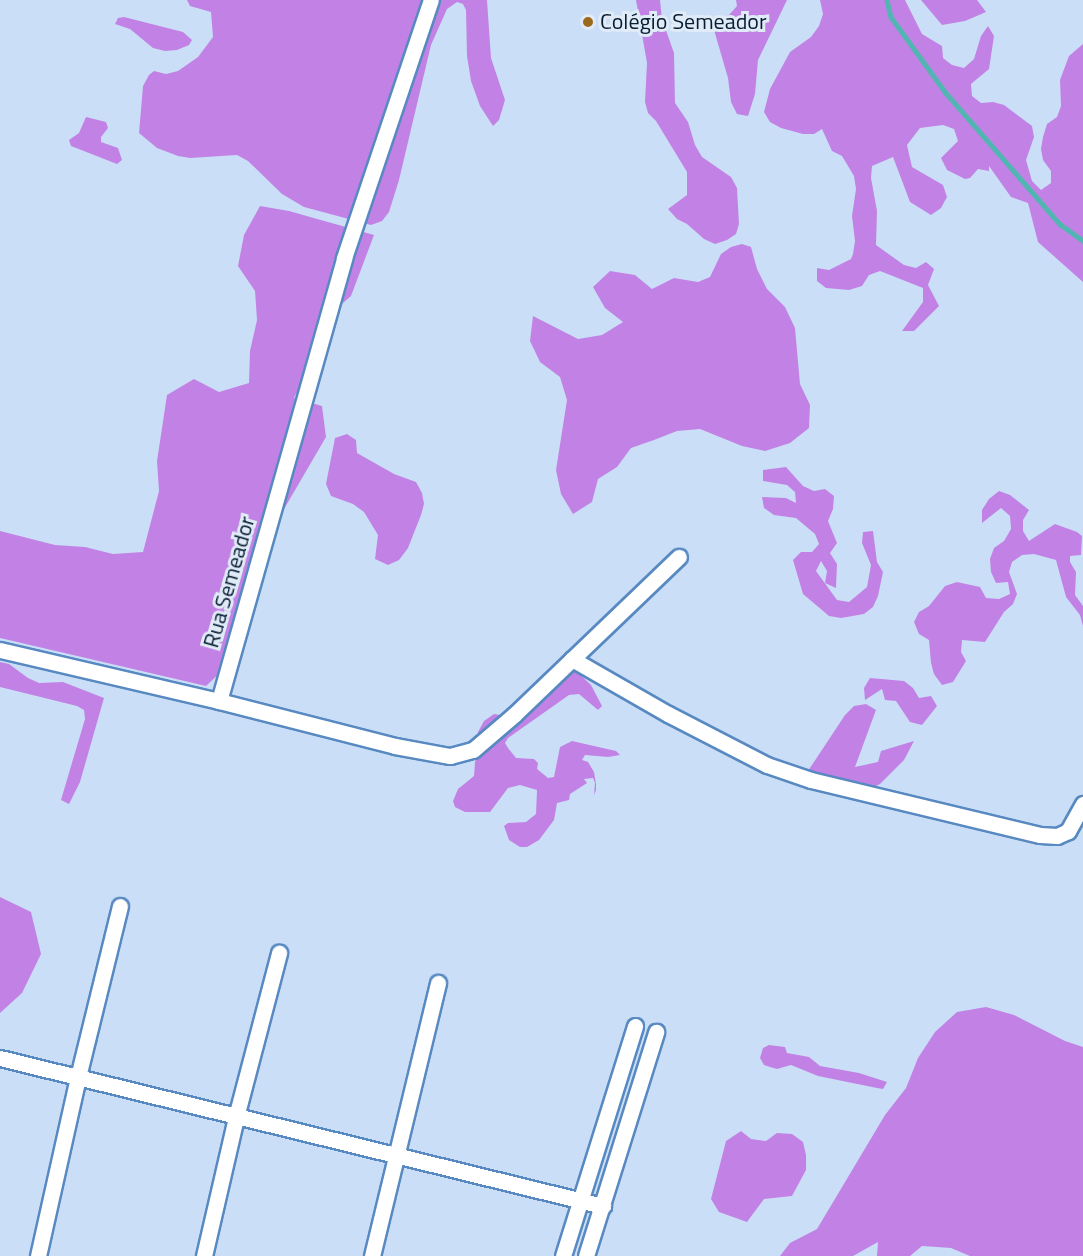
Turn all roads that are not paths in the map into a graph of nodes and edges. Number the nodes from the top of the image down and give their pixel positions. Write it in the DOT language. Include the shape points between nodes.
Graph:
graph roads {
  1 [pos="431,0"];
  2 [pos="679,557"];
  3 [pos="0,650"];
  4 [pos="572,659"];
  5 [pos="219,701"];
  6 [pos="1083,804"];
  7 [pos="120,906"];
  8 [pos="279,953"];
  9 [pos="438,982"];
  10 [pos="635,1026"];
  11 [pos="656,1032"];
  12 [pos="0,1058"];
  13 [pos="78,1077"];
  14 [pos="236,1117"];
  15 [pos="396,1154"];
  16 [pos="581,1201"];
  17 [pos="603,1206"];
  18 [pos="38,1256"];
  19 [pos="204,1256"];
  20 [pos="372,1256"];
  21 [pos="563,1256"];
  22 [pos="586,1256"];
  1 -- 5 [label="street, Rua Semeador" via="344,258"];
  2 -- 4 [label="street"];
  3 -- 5 [label="street"];
  4 -- 5 [label="street" via="484,742 473,750 450,756 395,746"];
  4 -- 6 [label="street" via="767,765 811,780 1040,835 1057,836 1068,831"];
  7 -- 13 [label="street"];
  8 -- 14 [label="street"];
  9 -- 15 [label="street"];
  10 -- 16 [label="street"];
  11 -- 17 [label="street"];
  12 -- 13 [label="street"];
  13 -- 14 [label="street"];
  13 -- 18 [label="street"];
  14 -- 15 [label="street"];
  14 -- 19 [label="street"];
  15 -- 16 [label="street"];
  15 -- 20 [label="street"];
  16 -- 17 [label="street"];
  16 -- 21 [label="street"];
  17 -- 22 [label="street"];
}
